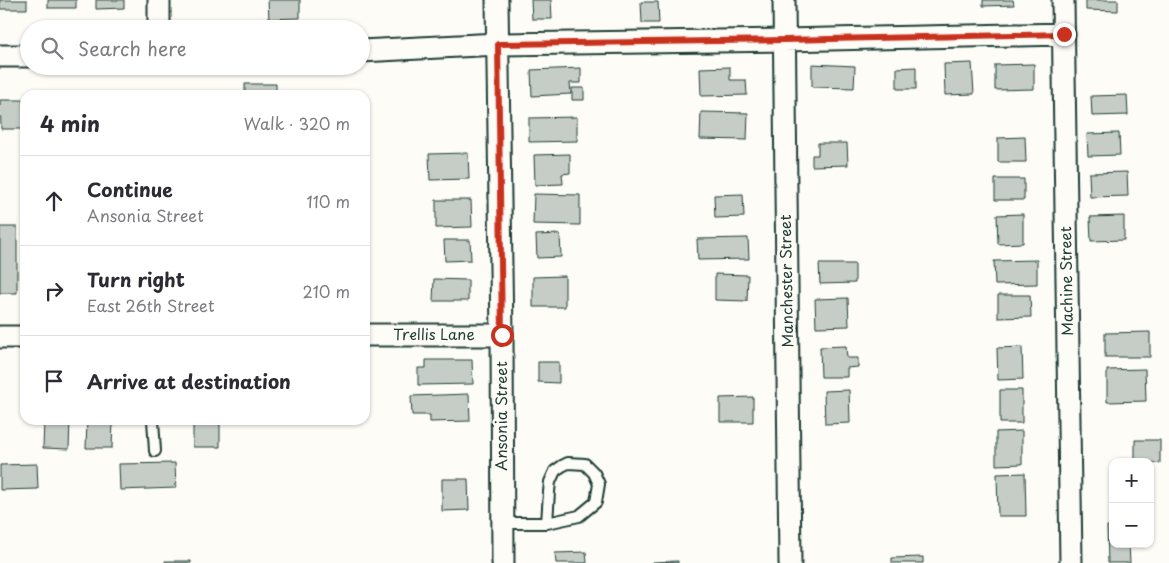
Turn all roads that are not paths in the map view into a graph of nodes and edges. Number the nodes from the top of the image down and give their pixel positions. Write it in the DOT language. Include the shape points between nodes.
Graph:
graph roads {
  1 [pos="159,0"];
  2 [pos="497,0"];
  3 [pos="784,0"];
  4 [pos="1063,0"];
  5 [pos="159,20"];
  6 [pos="1064,34"];
  7 [pos="784,40"];
  8 [pos="498,44"];
  9 [pos="370,51"];
  10 [pos="0,56"];
  11 [pos="20,56"];
  12 [pos="370,335"];
  13 [pos="502,335"];
  14 [pos="20,336"];
  15 [pos="0,337"];
  16 [pos="153,425"];
  17 [pos="155,451"];
  18 [pos="503,523"];
  19 [pos="547,523"];
  20 [pos="503,563"];
  21 [pos="790,563"];
  22 [pos="1071,563"];
  1 -- 5 [label="street"];
  2 -- 8 [label="street, Ansonia Street"];
  3 -- 7 [label="street, Manchester Street"];
  4 -- 6 [label="street, Machine Street"];
  6 -- 7 [label="street"];
  6 -- 22 [label="street, Machine Street"];
  7 -- 8 [label="street"];
  7 -- 21 [label="street, Manchester Street"];
  8 -- 9 [label="street"];
  8 -- 13 [label="street, Ansonia Street"];
  10 -- 11 [label="street"];
  12 -- 13 [label="street, Trellis Lane"];
  13 -- 18 [label="street, Ansonia Street"];
  14 -- 15 [label="street"];
  16 -- 17 [label="lane"];
  18 -- 19 [label="lane"];
  18 -- 20 [label="street, Ansonia Street"];
  19 -- 19 [label="lane" via="579,516 596,502 599,484 585,464 568,463 555,471 548,492"];
}
